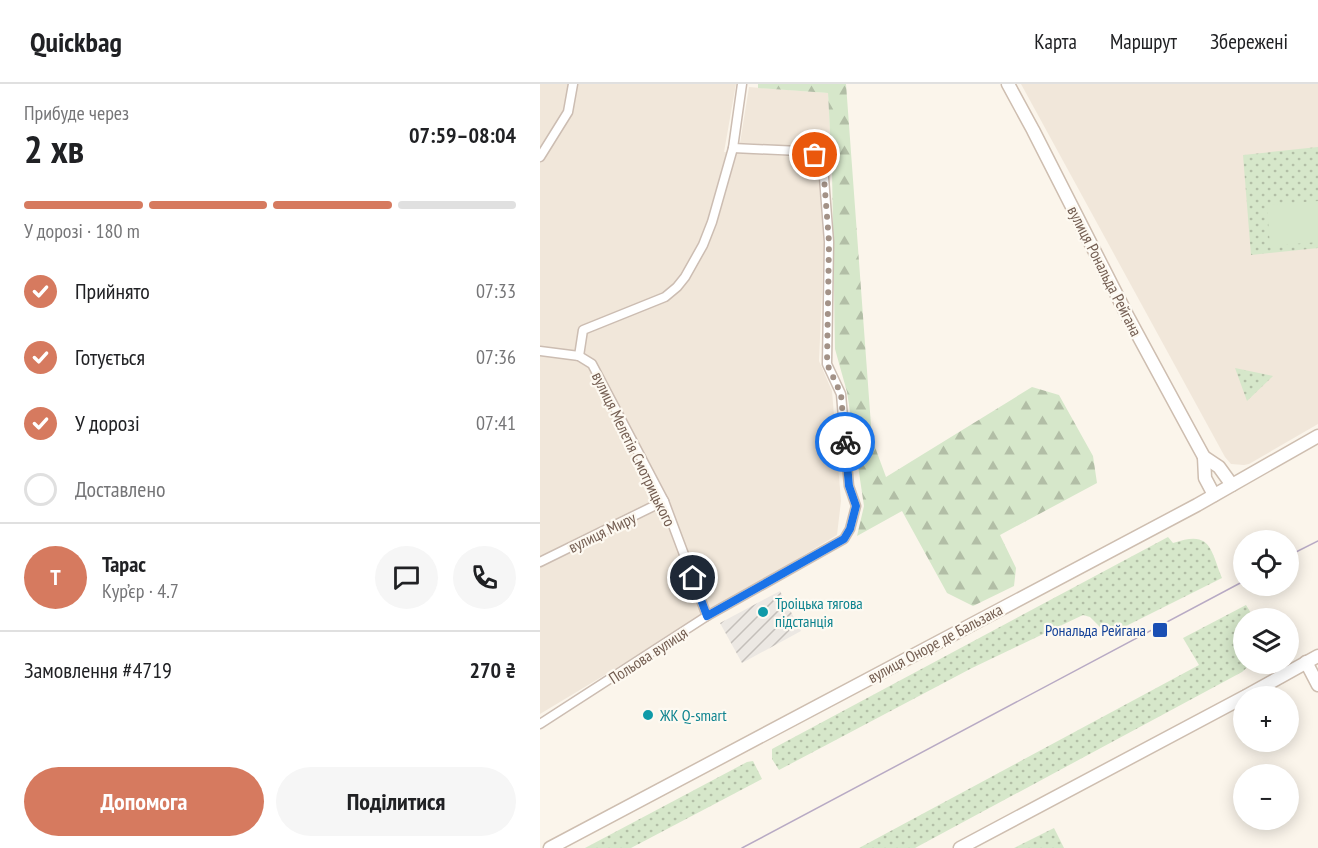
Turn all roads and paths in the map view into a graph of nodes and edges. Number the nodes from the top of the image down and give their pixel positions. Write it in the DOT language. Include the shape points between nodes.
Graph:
graph roads {
  1 [pos="573,84"];
  2 [pos="742,84"];
  3 [pos="1008,84"];
  4 [pos="733,148"];
  5 [pos="540,157"];
  6 [pos="540,351"];
  7 [pos="579,356"];
  8 [pos="1318,436"];
  9 [pos="1204,457"];
  10 [pos="1232,485"];
  11 [pos="1214,495"];
  12 [pos="664,501"];
  13 [pos="540,562"];
  14 [pos="707,616"];
  15 [pos="1318,656"];
  16 [pos="1306,663"];
  17 [pos="1264,686"];
  18 [pos="1318,686"];
  19 [pos="1233,703"];
  20 [pos="540,724"];
  21 [pos="550,848"];
  22 [pos="960,848"];
  1 -- 5 [label="street" via="568,112"];
  2 -- 4 [label="street, вулиця Мелетія Смотрицького"];
  3 -- 9 [label="main road, вулиця Рональда Рейгана"];
  4 -- 7 [label="street, вулиця Мелетія Смотрицького" via="703,245 677,287 665,297 583,330"];
  4 -- 14 [label="street, Польова вулиця" via="800,151 815,155 823,165 829,242 827,364 841,394 849,486 856,506 844,539"];
  6 -- 7 [label="street, вулиця Мелетія Смотрицького"];
  7 -- 12 [label="street, вулиця Мелетія Смотрицького" via="592,364"];
  8 -- 10 [label="main road, вулиця Оноре де Бальзака"];
  9 -- 10 [label="main road, вулиця Рональда Рейгана" via="1219,467"];
  9 -- 11 [label="main road, вулиця Рональда Рейгана" via="1205,478"];
  10 -- 11 [label="main road, вулиця Оноре де Бальзака"];
  11 -- 21 [label="main road, вулиця Оноре де Бальзака"];
  12 -- 13 [label="street, вулиця Миру"];
  12 -- 14 [label="street, вулиця Мелетія Смотрицького"];
  14 -- 20 [label="street, Польова вулиця"];
  15 -- 16 [label="main road"];
  16 -- 17 [label="main road"];
  16 -- 18 [label="main road"];
  19 -- 22 [label="main road"];
}
